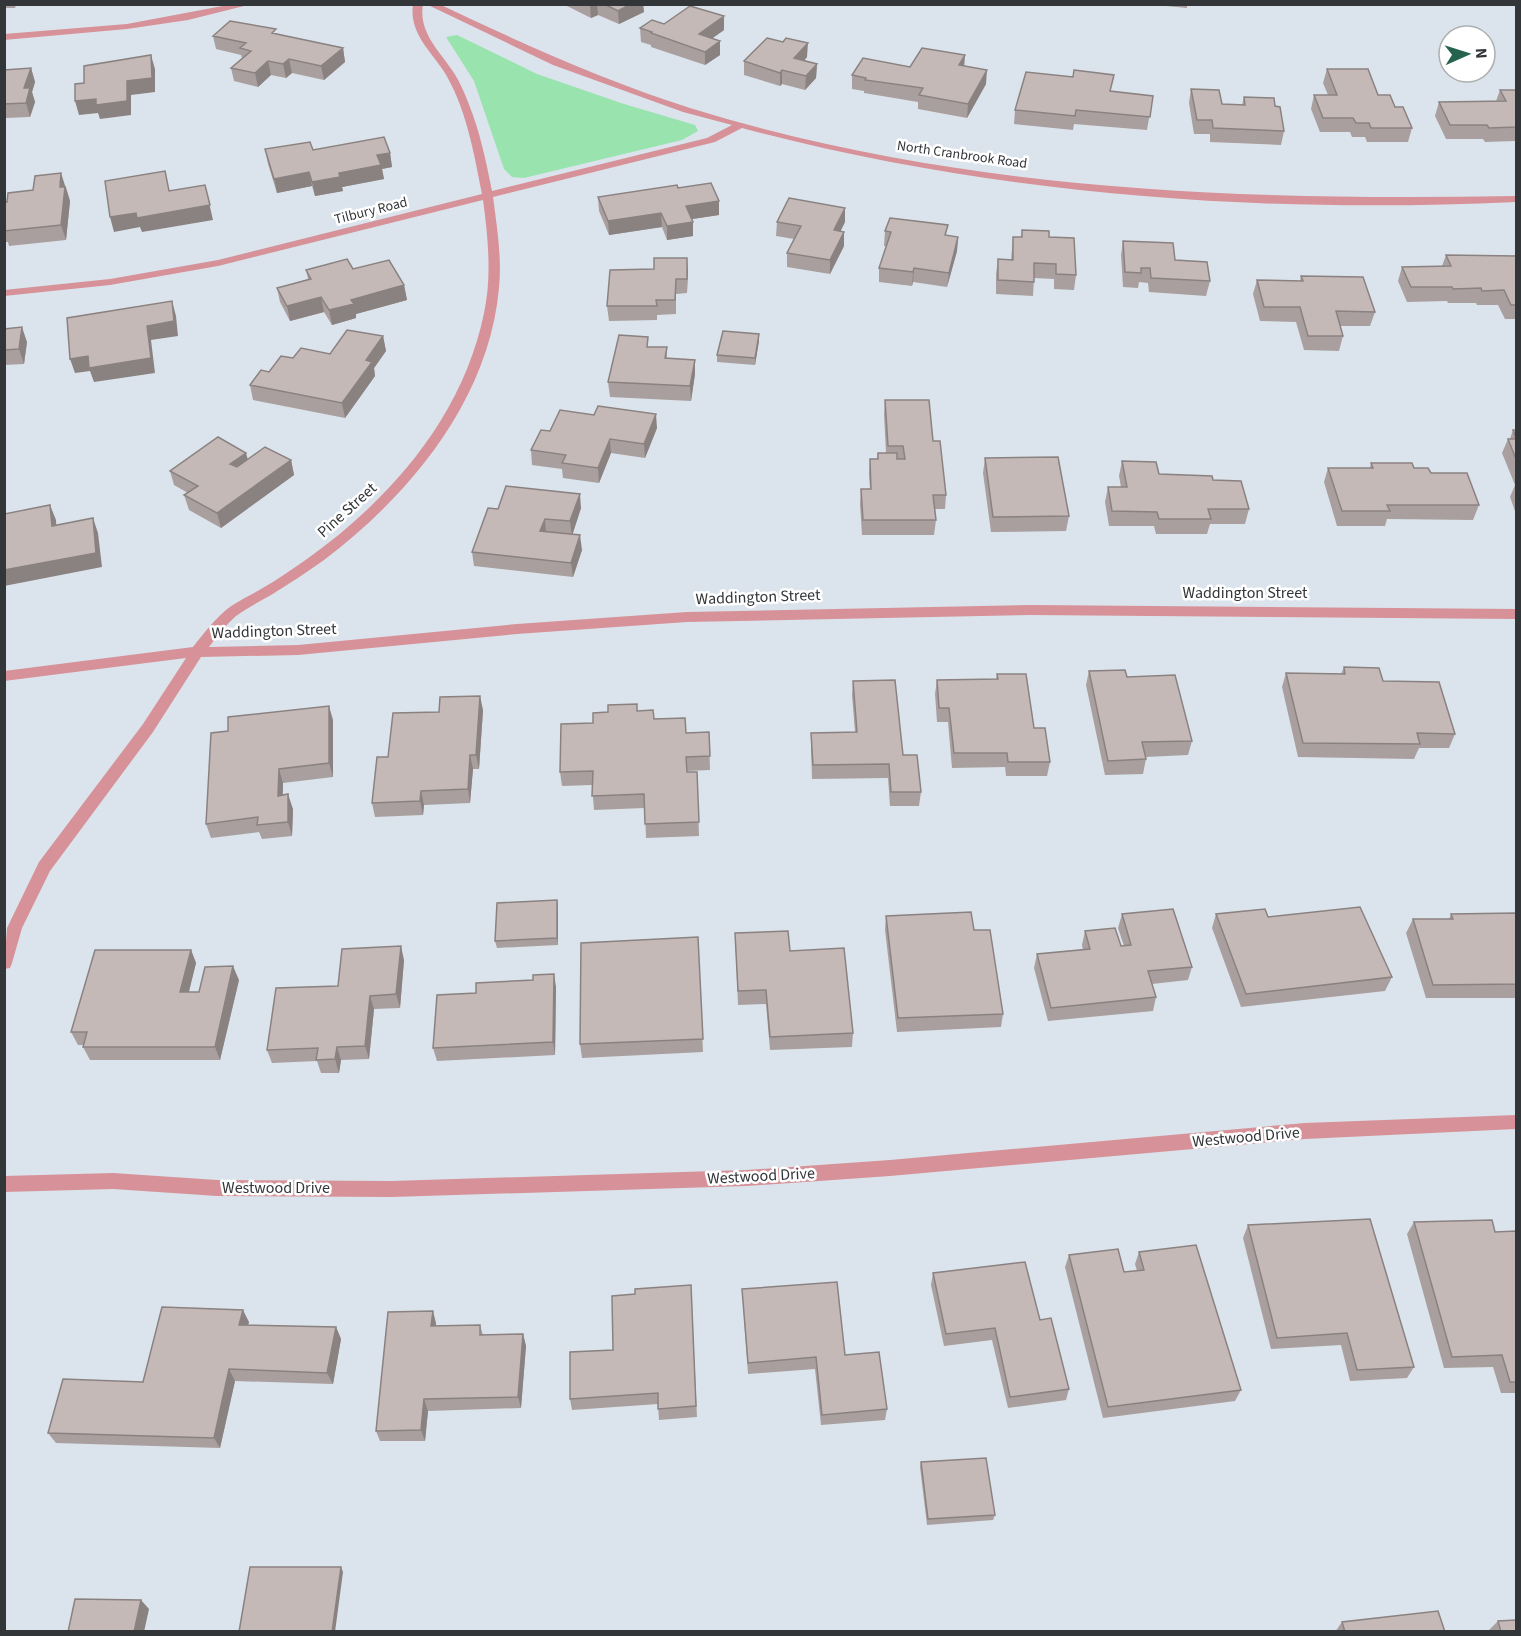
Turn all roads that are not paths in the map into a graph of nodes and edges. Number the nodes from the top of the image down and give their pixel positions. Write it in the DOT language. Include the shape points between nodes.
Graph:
graph roads {
  1 [pos="248,4"];
  2 [pos="418,4"];
  3 [pos="430,4"];
  4 [pos="4,37"];
  5 [pos="738,126"];
  6 [pos="487,196"];
  7 [pos="1516,199"];
  8 [pos="4,293"];
  9 [pos="1516,614"];
  10 [pos="196,652"];
  11 [pos="4,676"];
  12 [pos="4,963"];
  13 [pos="1516,1122"];
  14 [pos="4,1184"];
  1 -- 4 [label="street" via="98,31"];
  2 -- 6 [label="street, Pine Street" via="417,20 453,79 465,109"];
  3 -- 5 [label="street, North Cranbrook Road" via="552,63 649,100"];
  5 -- 6 [label="street, Tilbury Road" via="711,140"];
  5 -- 7 [label="street, North Cranbrook Road" via="912,164 1085,187 1289,200"];
  6 -- 8 [label="street, Tilbury Road" via="218,263 110,282"];
  6 -- 10 [label="street, Pine Street" via="494,237 493,293 483,342 462,397 412,471 382,505 314,561 234,611"];
  9 -- 10 [label="street, Waddington Street" via="1031,610 745,615 517,629 298,650"];
  10 -- 11 [label="street, Waddington Street"];
  10 -- 12 [label="street, Pine Street" via="148,727 43,866 22,907"];
  13 -- 14 [label="street, Westwood Drive" via="1305,1131 901,1167 667,1181 392,1189 217,1188 113,1181"];
}
